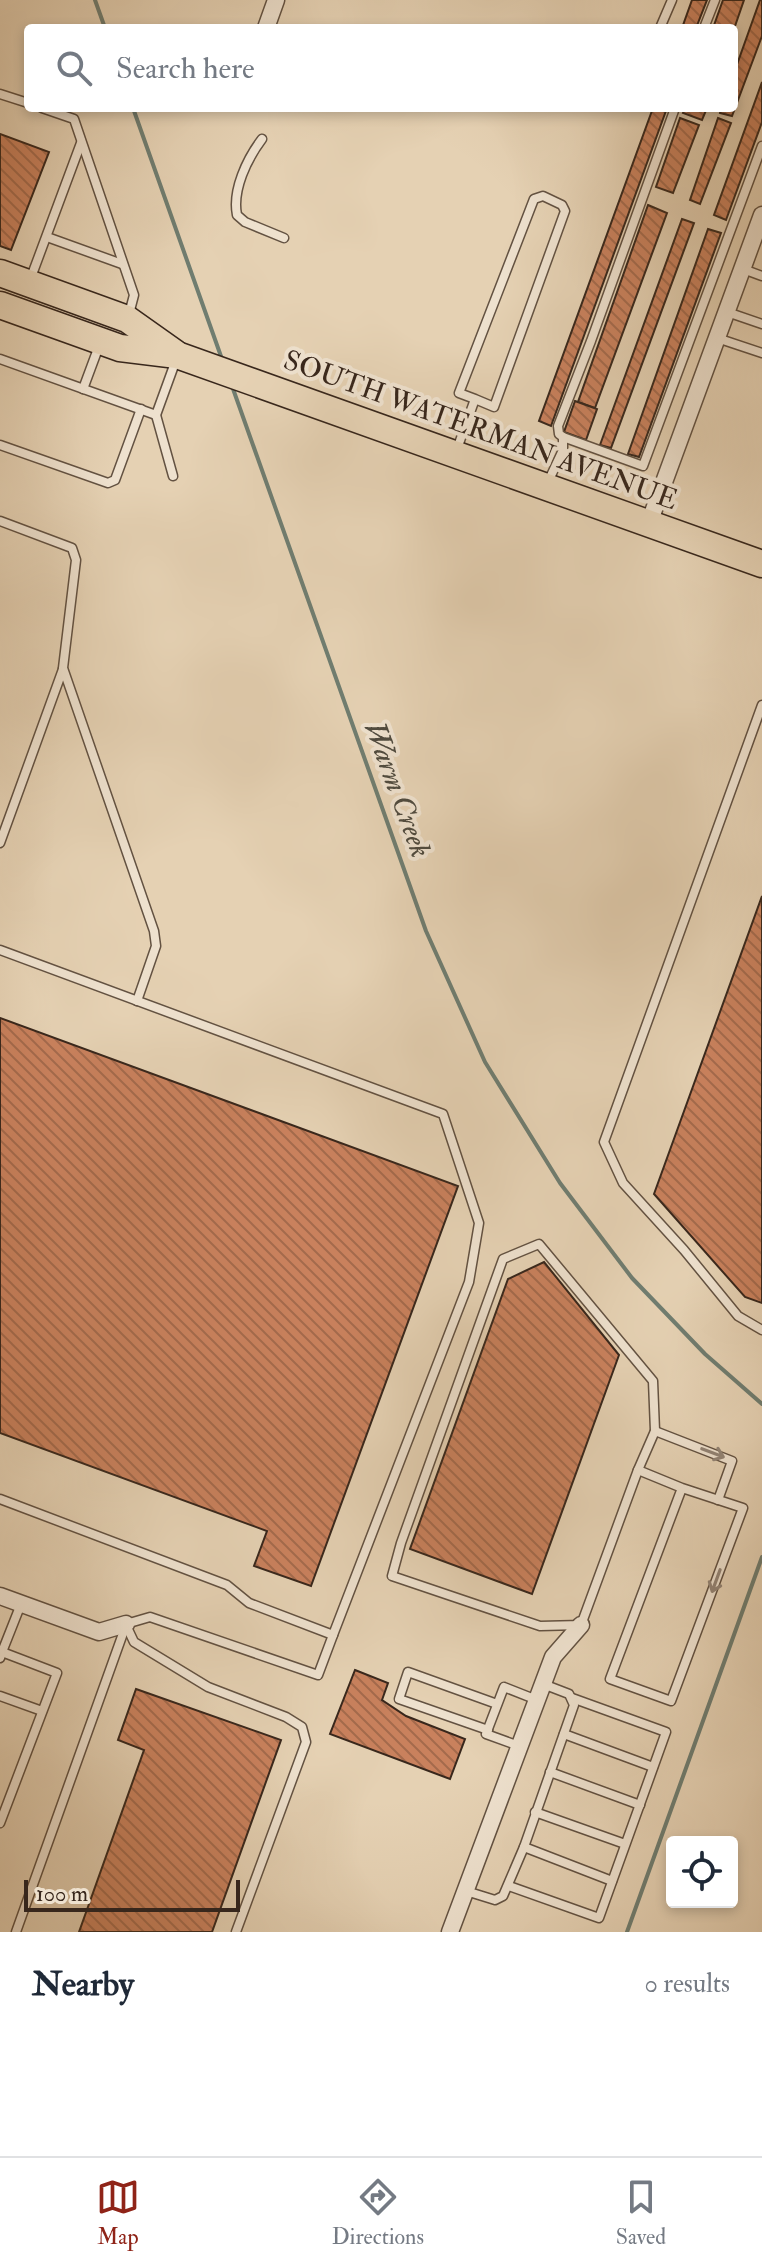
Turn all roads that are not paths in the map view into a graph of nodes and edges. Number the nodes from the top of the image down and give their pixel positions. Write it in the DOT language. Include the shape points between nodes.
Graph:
graph roads {
  1 [pos="276,0"];
  2 [pos="672,0"];
  3 [pos="715,0"];
  4 [pos="267,24"];
  5 [pos="662,24"];
  6 [pos="706,24"];
  7 [pos="0,94"];
  8 [pos="24,102"];
  9 [pos="54,112"];
  10 [pos="674,112"];
  11 [pos="262,139"];
  12 [pos="82,142"];
  13 [pos="762,146"];
  14 [pos="762,215"];
  15 [pos="47,237"];
  16 [pos="284,238"];
  17 [pos="122,264"];
  18 [pos="742,269"];
  19 [pos="0,273"];
  20 [pos="762,276"];
  21 [pos="29,283"];
  22 [pos="0,288"];
  23 [pos="0,305"];
  24 [pos="727,312"];
  25 [pos="127,319"];
  26 [pos="762,324"];
  27 [pos="717,338"];
  28 [pos="100,341"];
  29 [pos="762,353"];
  30 [pos="177,355"];
  31 [pos="0,359"];
  32 [pos="83,389"];
  33 [pos="475,399"];
  34 [pos="141,409"];
  35 [pos="156,415"];
  36 [pos="563,437"];
  37 [pos="0,445"];
  38 [pos="456,454"];
  39 [pos="173,476"];
  40 [pos="546,486"];
  41 [pos="0,521"];
  42 [pos="649,523"];
  43 [pos="762,564"];
  44 [pos="63,668"];
  45 [pos="762,705"];
  46 [pos="0,843"];
  47 [pos="0,950"];
  48 [pos="137,1001"];
  49 [pos="762,1330"];
  50 [pos="655,1431"];
  51 [pos="638,1470"];
  52 [pos="682,1488"];
  53 [pos="0,1499"];
  54 [pos="718,1500"];
  55 [pos="0,1596"];
  56 [pos="21,1604"];
  57 [pos="126,1624"];
  58 [pos="581,1625"];
  59 [pos="333,1635"];
  60 [pos="1,1654"];
  61 [pos="540,1692"];
  62 [pos="0,1696"];
  63 [pos="572,1698"];
  64 [pos="497,1704"];
  65 [pos="42,1711"];
  66 [pos="488,1730"];
  67 [pos="564,1734"];
  68 [pos="519,1746"];
  69 [pos="653,1767"];
  70 [pos="550,1772"];
  71 [pos="640,1805"];
  72 [pos="535,1812"];
  73 [pos="0,1823"];
  74 [pos="625,1844"];
  75 [pos="524,1847"];
  76 [pos="612,1881"];
  77 [pos="509,1886"];
  78 [pos="466,1891"];
  79 [pos="16,1932"];
  80 [pos="236,1932"];
  81 [pos="450,1932"];
  1 -- 4 [label="street"];
  2 -- 5 [label="lane"];
  3 -- 6 [label="lane"];
  7 -- 8 [label="lane"];
  9 -- 12 [label="lane" via="74,119"];
  10 -- 36 [label="lane" via="558,426"];
  11 -- 16 [label="lane" via="241,183 237,215"];
  12 -- 15 [label="lane"];
  12 -- 17 [label="lane"];
  13 -- 36 [label="lane" via="643,466"];
  14 -- 18 [label="street"];
  15 -- 17 [label="lane"];
  15 -- 21 [label="lane"];
  17 -- 25 [label="lane" via="134,295"];
  18 -- 20 [label="lane"];
  18 -- 24 [label="street"];
  19 -- 21 [label="main road, SOUTH WATERMAN AVENUE"];
  21 -- 25 [label="main road, SOUTH WATERMAN AVENUE"];
  22 -- 25 [label="main road" via="116,330"];
  23 -- 28 [label="main road, SOUTH WATERMAN AVENUE"];
  24 -- 26 [label="lane"];
  24 -- 27 [label="street"];
  25 -- 30 [label="main road, SOUTH WATERMAN AVENUE"];
  27 -- 29 [label="lane"];
  27 -- 42 [label="street"];
  28 -- 30 [label="main road, SOUTH WATERMAN AVENUE"];
  28 -- 32 [label="lane"];
  30 -- 35 [label="lane"];
  30 -- 38 [label="main road, SOUTH WATERMAN AVENUE"];
  31 -- 32 [label="lane"];
  32 -- 34 [label="lane"];
  33 -- 33 [label="lane" via="494,407 565,211 543,196 534,199 459,393"];
  33 -- 38 [label="lane"];
  34 -- 35 [label="lane"];
  34 -- 37 [label="lane" via="115,480 108,483"];
  35 -- 39 [label="lane"];
  36 -- 40 [label="lane" via="563,450"];
  38 -- 40 [label="main road, SOUTH WATERMAN AVENUE"];
  40 -- 42 [label="main road, SOUTH WATERMAN AVENUE"];
  41 -- 44 [label="lane" via="72,548 76,560"];
  42 -- 43 [label="main road, SOUTH WATERMAN AVENUE"];
  44 -- 46 [label="lane"];
  44 -- 48 [label="lane" via="154,931 156,946"];
  45 -- 49 [label="lane" via="604,1142 623,1183 738,1316"];
  47 -- 48 [label="lane"];
  48 -- 59 [label="lane" via="443,1114 479,1223 469,1282"];
  50 -- 51 [label="lane"];
  50 -- 54 [label="lane, one-way" via="732,1461"];
  50 -- 58 [label="lane" via="653,1381 539,1244 503,1259 392,1576 540,1626"];
  51 -- 52 [label="lane"];
  51 -- 58 [label="lane"];
  52 -- 54 [label="lane"];
  54 -- 52 [label="lane, one-way" via="743,1508 671,1701 610,1679"];
  53 -- 59 [label="lane" via="227,1585 249,1603"];
  55 -- 56 [label="street"];
  56 -- 57 [label="street" via="99,1632"];
  56 -- 60 [label="lane"];
  57 -- 59 [label="lane" via="150,1617 318,1675"];
  57 -- 79 [label="lane"];
  57 -- 80 [label="lane" via="134,1642 208,1687 302,1727 306,1742"];
  58 -- 61 [label="street" via="553,1657"];
  60 -- 65 [label="lane" via="57,1673"];
  61 -- 63 [label="lane"];
  61 -- 64 [label="lane" via="504,1687"];
  61 -- 68 [label="street"];
  62 -- 65 [label="lane"];
  63 -- 67 [label="lane"];
  63 -- 69 [label="lane" via="666,1732"];
  64 -- 66 [label="lane"];
  64 -- 66 [label="lane" via="408,1672 399,1699"];
  65 -- 73 [label="lane"];
  66 -- 68 [label="lane" via="486,1734"];
  67 -- 69 [label="lane"];
  67 -- 70 [label="lane"];
  68 -- 78 [label="street"];
  69 -- 71 [label="lane"];
  70 -- 71 [label="lane"];
  70 -- 72 [label="lane"];
  71 -- 74 [label="lane"];
  72 -- 74 [label="lane"];
  72 -- 75 [label="lane"];
  74 -- 76 [label="lane"];
  75 -- 76 [label="lane"];
  75 -- 77 [label="lane"];
  76 -- 77 [label="lane" via="599,1918"];
  77 -- 78 [label="lane" via="495,1900"];
  78 -- 81 [label="street"];
}
